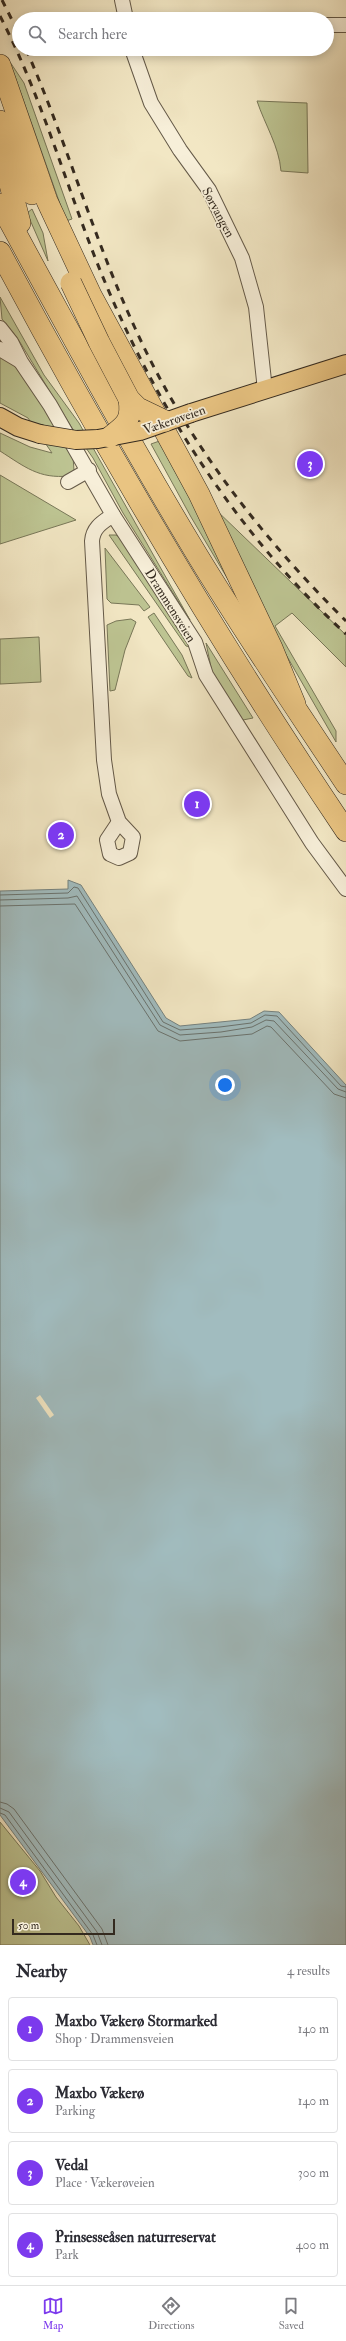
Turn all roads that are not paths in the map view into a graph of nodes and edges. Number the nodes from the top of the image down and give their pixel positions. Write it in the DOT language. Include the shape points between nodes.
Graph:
graph roads {
  1 [pos="122,0"];
  2 [pos="125,12"];
  3 [pos="334,25"];
  4 [pos="346,25"];
  5 [pos="134,56"];
  6 [pos="0,65"];
  7 [pos="0,121"];
  8 [pos="0,146"];
  9 [pos="47,201"];
  10 [pos="0,204"];
  11 [pos="0,252"];
  12 [pos="58,253"];
  13 [pos="33,265"];
  14 [pos="0,328"];
  15 [pos="0,349"];
  16 [pos="21,362"];
  17 [pos="346,364"];
  18 [pos="265,390"];
  19 [pos="129,399"];
  20 [pos="0,416"];
  21 [pos="165,421"];
  22 [pos="110,437"];
  23 [pos="89,470"];
  24 [pos="68,482"];
  25 [pos="113,515"];
  26 [pos="295,704"];
  27 [pos="346,784"];
  28 [pos="119,822"];
  29 [pos="346,831"];
  30 [pos="346,889"];
  1 -- 2 [label="street"];
  3 -- 4 [label="street"];
  5 -- 18 [label="street, Sørvangen" via="151,103 209,190 242,258 256,308"];
  6 -- 9 [label="highway"];
  7 -- 12 [label="highway"];
  8 -- 13 [label="highway" via="15,208"];
  9 -- 12 [label="highway"];
  9 -- 26 [label="highway" via="95,302 199,494 272,648"];
  10 -- 13 [label="highway"];
  11 -- 29 [label="highway" via="86,411 172,560"];
  12 -- 19 [label="highway, bridge" via="99,342"];
  13 -- 26 [label="highway" via="189,542 259,654"];
  14 -- 16 [label="street, Drammensveien" via="11,342"];
  15 -- 16 [label="street, Drammensveien"];
  16 -- 23 [label="street, Drammensveien"];
  17 -- 18 [label="main road, Vækerøveien"];
  18 -- 21 [label="main road, Vækerøveien, bridge"];
  19 -- 21 [label="highway, bridge" via="138,408"];
  19 -- 22 [label="highway, bridge" via="131,413 128,421"];
  20 -- 22 [label="main road, Vækerøveien, bridge" via="18,427 40,434 76,440"];
  21 -- 22 [label="main road, Vækerøveien, bridge" via="147,429"];
  23 -- 24 [label="street"];
  23 -- 25 [label="street, Drammensveien"];
  25 -- 28 [label="street" via="93,533 104,760 109,794"];
  25 -- 30 [label="street, Drammensveien" via="195,642 206,675 312,843"];
  26 -- 27 [label="highway"];
}
